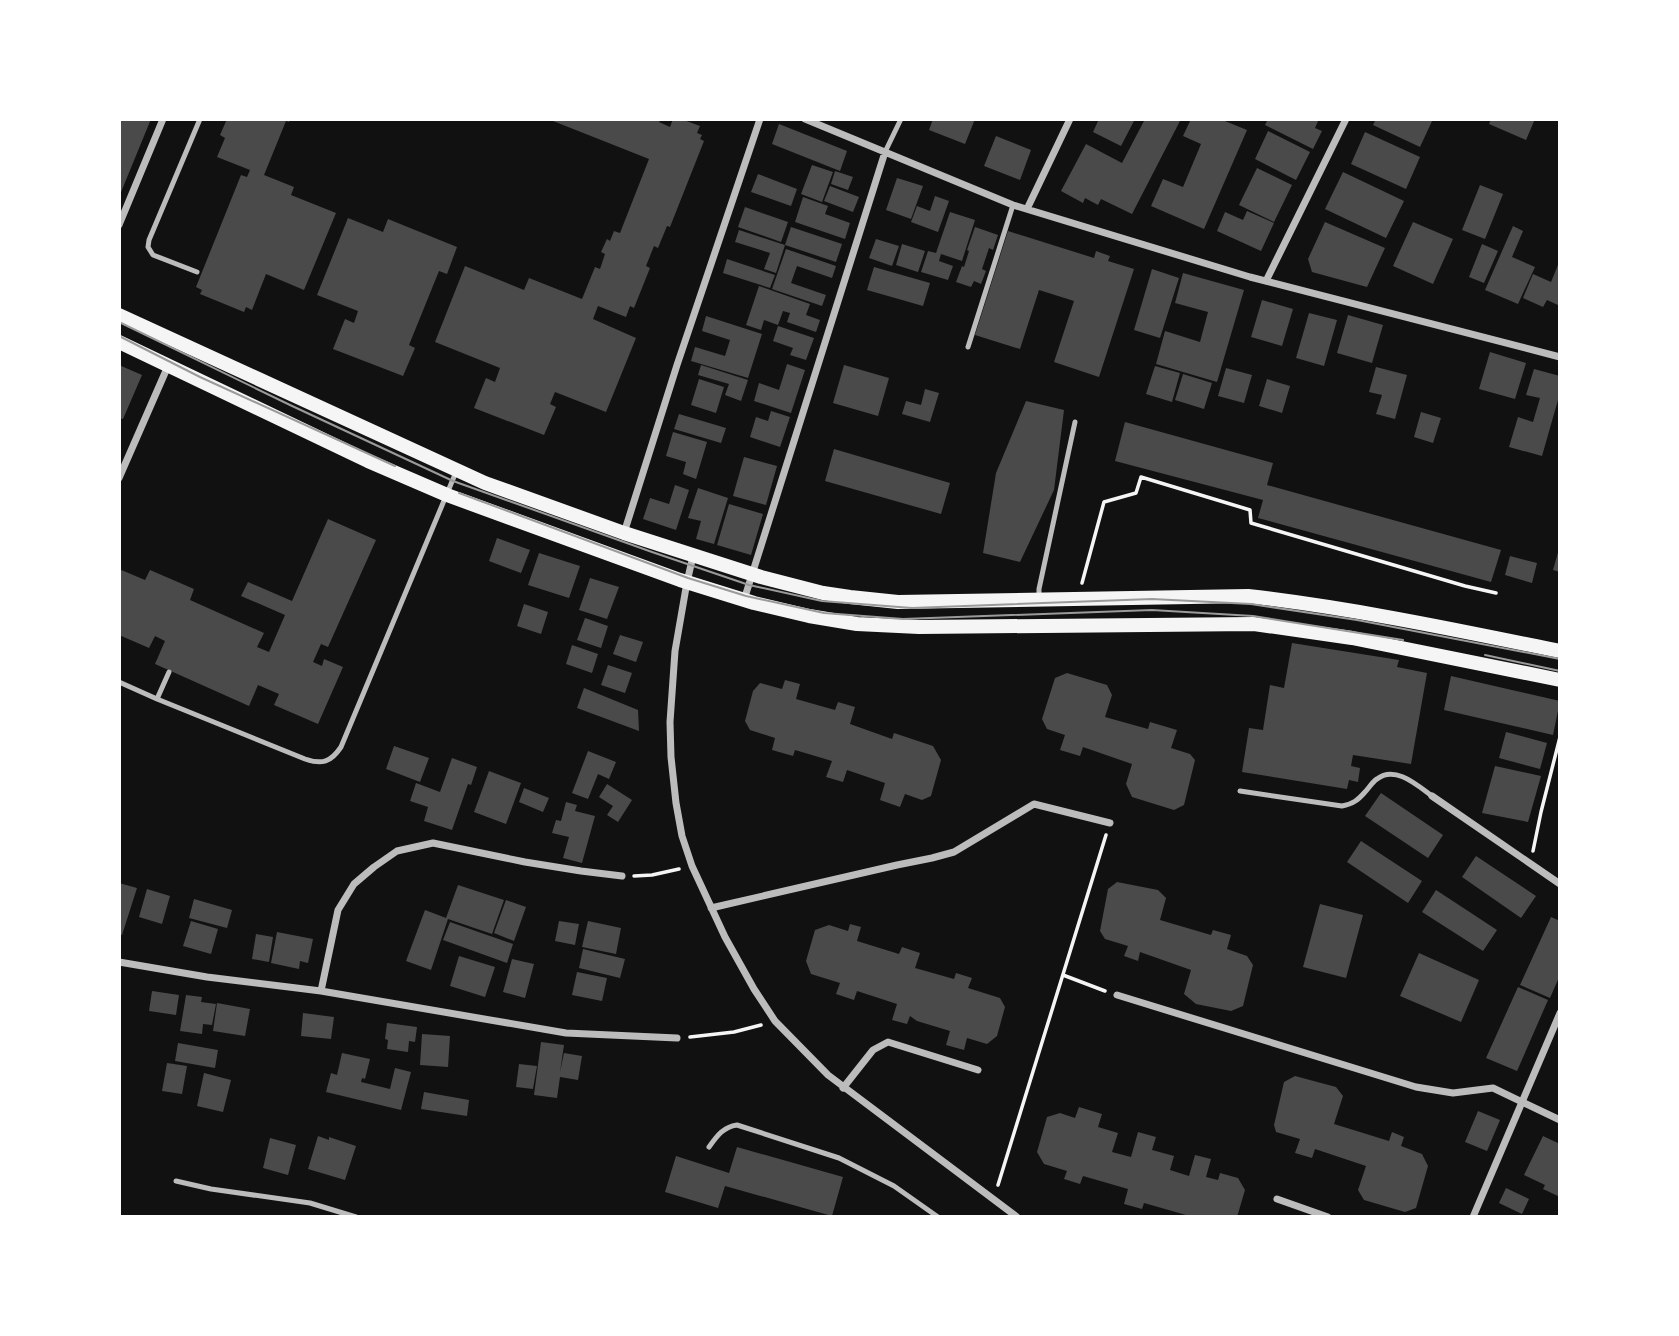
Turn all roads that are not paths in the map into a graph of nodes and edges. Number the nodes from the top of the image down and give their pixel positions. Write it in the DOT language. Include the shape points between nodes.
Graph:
graph roads {
  1 [pos="163,119"];
  2 [pos="200,119"];
  3 [pos="760,119"];
  4 [pos="805,119"];
  5 [pos="901,119"];
  6 [pos="1070,119"];
  7 [pos="1346,119"];
  8 [pos="885,152"];
  9 [pos="1013,205"];
  10 [pos="1027,209"];
  11 [pos="119,225"];
  12 [pos="197,272"];
  13 [pos="1266,281"];
  14 [pos="119,316"];
  15 [pos="119,342"];
  16 [pos="968,346"];
  17 [pos="1560,357"];
  18 [pos="168,366"];
  19 [pos="1075,422"];
  20 [pos="457,471"];
  21 [pos="119,478"];
  22 [pos="447,495"];
  23 [pos="624,533"];
  24 [pos="693,556"];
  25 [pos="752,575"];
  26 [pos="687,582"];
  27 [pos="1040,599"];
  28 [pos="744,600"];
  29 [pos="1560,652"];
  30 [pos="169,671"];
  31 [pos="1560,680"];
  32 [pos="119,682"];
  33 [pos="157,699"];
  34 [pos="1240,791"];
  35 [pos="1432,796"];
  36 [pos="1110,823"];
  37 [pos="622,876"];
  38 [pos="1560,884"];
  39 [pos="711,908"];
  40 [pos="119,962"];
  41 [pos="321,991"];
  42 [pos="1116,995"];
  43 [pos="1560,1013"];
  44 [pos="677,1038"];
  45 [pos="978,1070"];
  46 [pos="843,1088"];
  47 [pos="1523,1101"];
  48 [pos="1560,1120"];
  49 [pos="709,1147"];
  50 [pos="176,1181"];
  51 [pos="1278,1199"];
  52 [pos="356,1217"];
  53 [pos="938,1217"];
  54 [pos="1017,1217"];
  55 [pos="1328,1217"];
  56 [pos="1473,1217"];
  1 -- 11 [label="street"];
  2 -- 12 [label="lane" via="148,247 153,255"];
  3 -- 23 [label="street"];
  4 -- 8 [label="street"];
  5 -- 8 [label="lane"];
  6 -- 10 [label="street"];
  7 -- 13 [label="street"];
  8 -- 9 [label="street"];
  8 -- 25 [label="street"];
  9 -- 10 [label="street"];
  9 -- 16 [label="lane"];
  10 -- 13 [label="street"];
  13 -- 17 [label="street"];
  14 -- 20 [label="main road"];
  15 -- 18 [label="main road"];
  18 -- 21 [label="street"];
  18 -- 22 [label="main road"];
  19 -- 27 [label="lane"];
  20 -- 22 [label="lane"];
  20 -- 23 [label="main road"];
  22 -- 26 [label="main road"];
  22 -- 33 [label="lane" via="332,759 305,760"];
  23 -- 24 [label="main road"];
  24 -- 25 [label="main road"];
  24 -- 26 [label="street"];
  25 -- 27 [label="main road" via="823,593 898,602"];
  25 -- 28 [label="street"];
  26 -- 28 [label="main road"];
  26 -- 39 [label="street" via="676,650 671,757 682,836"];
  27 -- 29 [label="main road" via="1248,596 1303,602"];
  28 -- 31 [label="main road" via="856,624 919,627 1254,624 1352,638"];
  30 -- 33 [label="lane"];
  32 -- 33 [label="lane"];
  34 -- 35 [label="lane" via="1342,806 1352,804 1377,779 1388,775 1410,780"];
  35 -- 38 [label="street"];
  36 -- 39 [label="street" via="1034,804 954,852"];
  37 -- 41 [label="street" via="433,843 397,851 354,884 338,910"];
  39 -- 46 [label="street" via="775,1021"];
  40 -- 41 [label="street"];
  41 -- 44 [label="street" via="566,1033"];
  42 -- 47 [label="street" via="1416,1087 1453,1093 1493,1088"];
  43 -- 47 [label="street"];
  45 -- 46 [label="street" via="888,1042 862,1061"];
  46 -- 54 [label="street"];
  47 -- 48 [label="street"];
  47 -- 56 [label="street"];
  49 -- 53 [label="lane" via="722,1130 737,1125 839,1158 894,1186"];
  50 -- 52 [label="lane" via="310,1203"];
  51 -- 55 [label="street"];
}
